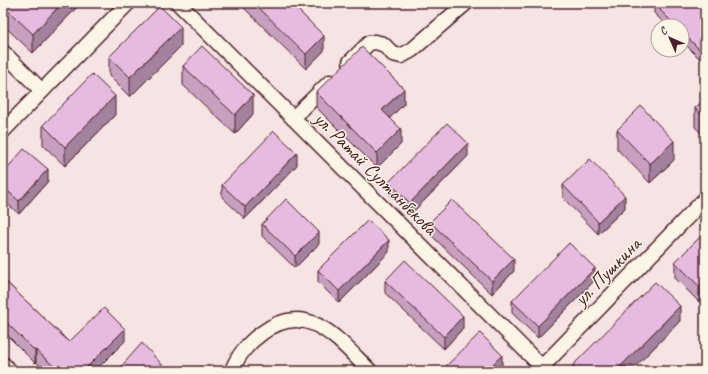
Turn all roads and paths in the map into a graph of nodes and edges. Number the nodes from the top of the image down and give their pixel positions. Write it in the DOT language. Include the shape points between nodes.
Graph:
graph roads {
  1 [pos="128,3"];
  2 [pos="178,3"];
  3 [pos="466,3"];
  4 [pos="3,52"];
  5 [pos="42,91"];
  6 [pos="293,118"];
  7 [pos="3,131"];
  8 [pos="705,199"];
  9 [pos="3,364"];
  10 [pos="542,370"];
  11 [pos="10,371"];
  12 [pos="232,371"];
  13 [pos="370,371"];
  1 -- 5 [label="street"];
  2 -- 6 [label="street, ул. Ратай Султанбекова"];
  3 -- 6 [label="street" via="412,50 401,56 393,54 383,44 369,43"];
  4 -- 5 [label="street"];
  5 -- 7 [label="street"];
  6 -- 10 [label="street, ул. Ратай Султанбекова"];
  8 -- 10 [label="street, ул. Пушкина"];
  9 -- 11 [label="street"];
  12 -- 13 [label="street" via="239,356 257,336 278,323 291,320 305,321 327,330"];
}
